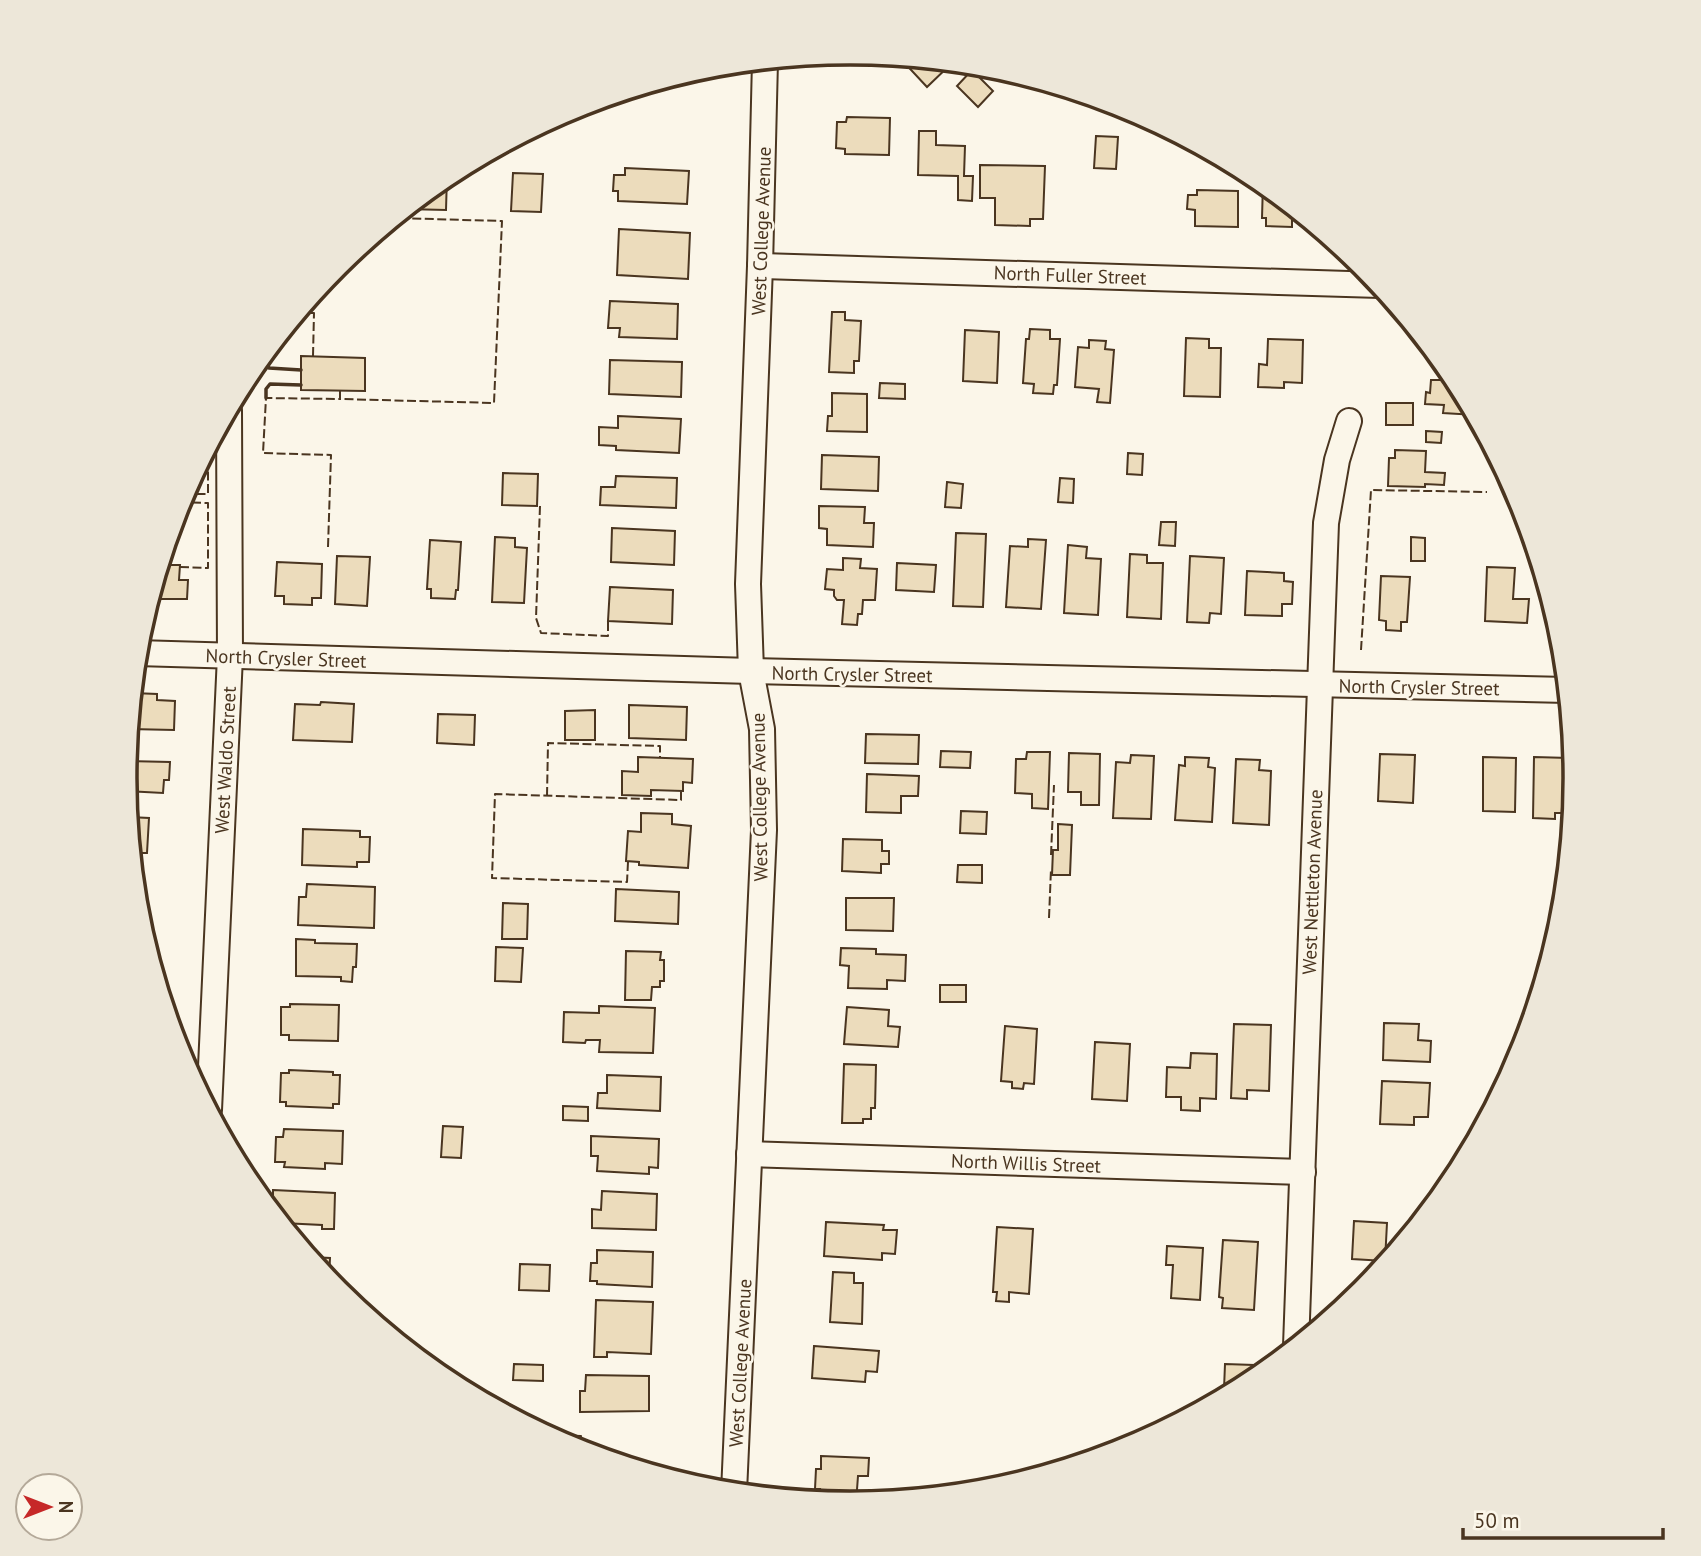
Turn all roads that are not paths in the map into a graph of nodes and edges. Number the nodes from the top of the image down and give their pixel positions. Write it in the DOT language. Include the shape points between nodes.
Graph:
graph roads {
  1 [pos="765,70"];
  2 [pos="760,266"];
  3 [pos="1365,285"];
  4 [pos="1349,421"];
  5 [pos="229,428"];
  6 [pos="149,653"];
  7 [pos="230,656"];
  8 [pos="751,671"];
  9 [pos="1318,686"];
  10 [pos="1558,690"];
  11 [pos="210,1091"];
  12 [pos="749,1154"];
  13 [pos="1303,1172"];
  14 [pos="1296,1334"];
  15 [pos="734,1482"];
  1 -- 2 [label="street, West College Avenue"];
  2 -- 3 [label="street, North Fuller Street"];
  2 -- 8 [label="street, West College Avenue" via="748,584"];
  4 -- 9 [label="street, West Nettleton Avenue" via="1326,523"];
  5 -- 7 [label="street, West Waldo Street"];
  6 -- 7 [label="street, North Crysler Street"];
  7 -- 8 [label="street, North Crysler Street"];
  7 -- 11 [label="street, West Waldo Street"];
  8 -- 9 [label="street, North Crysler Street"];
  8 -- 12 [label="street, West College Avenue" via="762,729 764,830"];
  9 -- 10 [label="street, North Crysler Street"];
  9 -- 13 [label="street, West Nettleton Avenue"];
  12 -- 13 [label="street, North Willis Street"];
  12 -- 15 [label="street, West College Avenue"];
  13 -- 14 [label="street, West Nettleton Avenue"];
}
